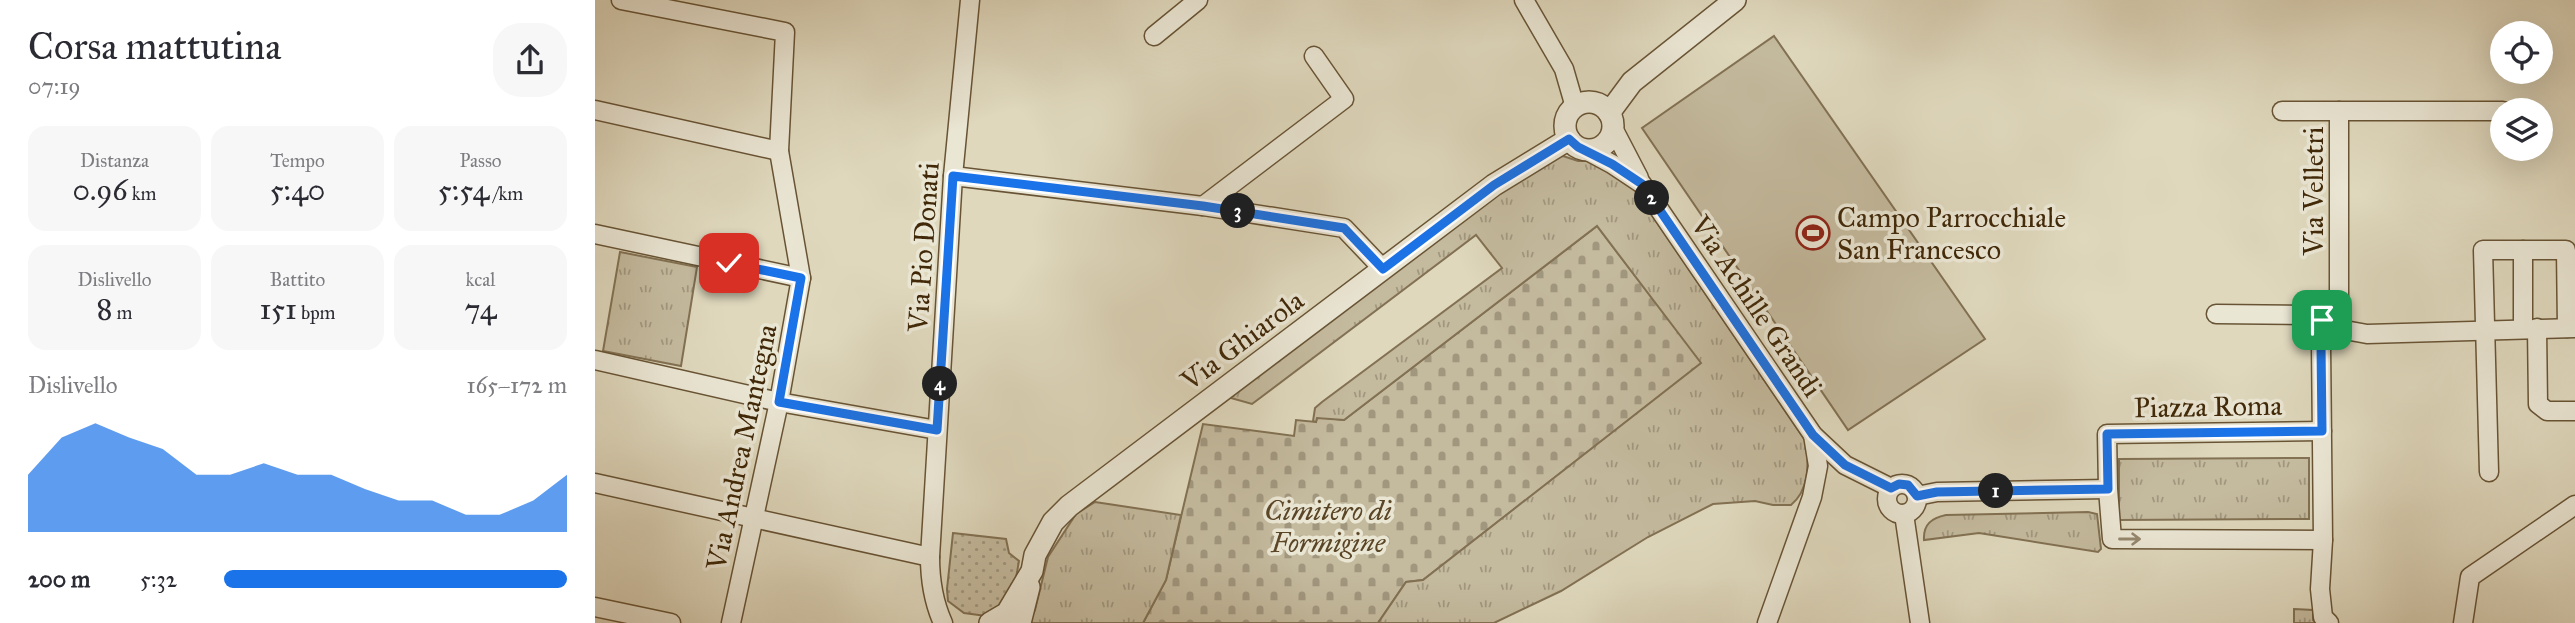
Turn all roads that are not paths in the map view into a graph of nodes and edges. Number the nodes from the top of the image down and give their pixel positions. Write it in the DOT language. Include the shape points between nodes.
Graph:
graph roads {
  1 [pos="621,0"];
  2 [pos="970,0"];
  3 [pos="1198,0"];
  4 [pos="1524,0"];
  5 [pos="1735,0"];
  6 [pos="695,7"];
  7 [pos="1154,36"];
  8 [pos="1314,56"];
  9 [pos="1575,107"];
  10 [pos="595,110"];
  11 [pos="2281,111"];
  12 [pos="2339,111"];
  13 [pos="2490,111"];
  14 [pos="1611,120"];
  15 [pos="1576,144"];
  16 [pos="779,150"];
  17 [pos="953,176"];
  18 [pos="1642,184"];
  19 [pos="1203,206"];
  20 [pos="595,234"];
  21 [pos="2523,250"];
  22 [pos="1383,269"];
  23 [pos="801,278"];
  24 [pos="2216,314"];
  25 [pos="2328,323"];
  26 [pos="2530,328"];
  27 [pos="2571,328"];
  28 [pos="2486,330"];
  29 [pos="595,360"];
  30 [pos="779,402"];
  31 [pos="2575,411"];
  32 [pos="937,430"];
  33 [pos="2322,431"];
  34 [pos="1813,435"];
  35 [pos="2489,472"];
  36 [pos="595,484"];
  37 [pos="1891,488"];
  38 [pos="2108,489"];
  39 [pos="1917,496"];
  40 [pos="2575,505"];
  41 [pos="1904,514"];
  42 [pos="754,520"];
  43 [pos="2323,540"];
  44 [pos="930,557"];
  45 [pos="1032,572"];
  46 [pos="595,607"];
  47 [pos="671,623"];
  48 [pos="731,623"];
  49 [pos="943,623"];
  50 [pos="991,623"];
  51 [pos="1020,623"];
  52 [pos="1767,623"];
  53 [pos="1920,623"];
  54 [pos="2329,623"];
  55 [pos="2463,623"];
  1 -- 6 [label="street"];
  2 -- 17 [label="street, Via Pio Donati"];
  3 -- 7 [label="street"];
  4 -- 9 [label="street" via="1564,69"];
  5 -- 14 [label="street, Via Ghiarola" via="1632,82"];
  6 -- 16 [label="street, Via Andrea Mantegna" via="785,32"];
  8 -- 19 [label="street" via="1344,99"];
  9 -- 14 [label="street" via="1590,102 1604,107"];
  9 -- 15 [label="street" via="1565,125"];
  10 -- 16 [label="street"];
  11 -- 12 [label="street, Via Velletri"];
  12 -- 13 [label="street, Via Velletri"];
  12 -- 25 [label="street, Via Velletri" via="2339,304"];
  14 -- 15 [label="street, Via Ghiarola" via="1607,143 1600,147"];
  14 -- 18 [label="street"];
  15 -- 18 [label="street, Via Achille Grandi"];
  15 -- 22 [label="street, Via Ghiarola" via="1494,185"];
  16 -- 23 [label="street, Via Andrea Mantegna"];
  17 -- 19 [label="street"];
  17 -- 32 [label="street, Via Pio Donati"];
  18 -- 34 [label="street, Via Achille Grandi"];
  19 -- 22 [label="street" via="1344,228"];
  20 -- 23 [label="street"];
  21 -- 26 [label="street"];
  21 -- 27 [label="street" via="2566,250"];
  21 -- 28 [label="street" via="2483,250"];
  22 -- 45 [label="street, Via Ghiarola" via="1069,506 1042,541"];
  23 -- 30 [label="street, Via Andrea Mantegna"];
  24 -- 25 [label="street" via="2308,315"];
  25 -- 28 [label="street" via="2344,319 2345,330 2367,334"];
  25 -- 33 [label="street, Via Velletri" via="2321,345"];
  26 -- 27 [label="street"];
  26 -- 28 [label="street"];
  26 -- 31 [label="street" via="2538,404 2547,411"];
  28 -- 35 [label="street"];
  29 -- 30 [label="street"];
  30 -- 32 [label="street"];
  30 -- 42 [label="street, Via Andrea Mantegna"];
  32 -- 44 [label="street, Via Pio Donati"];
  33 -- 38 [label="street, Piazza Roma" via="2107,434"];
  33 -- 43 [label="street, Via Velletri"];
  34 -- 37 [label="street, Via Achille Grandi" via="1845,465"];
  34 -- 52 [label="street" via="1818,466 1812,496"];
  36 -- 42 [label="street"];
  37 -- 39 [label="street" via="1904,484"];
  37 -- 41 [label="street" via="1888,506"];
  38 -- 39 [label="street"];
  38 -- 43 [label="street, Piazza Roma, one-way" via="2112,539"];
  39 -- 41 [label="street" via="1913,510"];
  40 -- 55 [label="street" via="2470,577"];
  41 -- 53 [label="street"];
  42 -- 44 [label="street"];
  42 -- 48 [label="street, Via Andrea Mantegna"];
  43 -- 54 [label="street, Via Velletri" via="2320,604"];
  44 -- 49 [label="street, Via Pio Donati" via="930,578"];
  45 -- 50 [label="street, Via Ghiarola" via="1007,613"];
  45 -- 51 [label="street"];
  46 -- 47 [label="street"];
}
